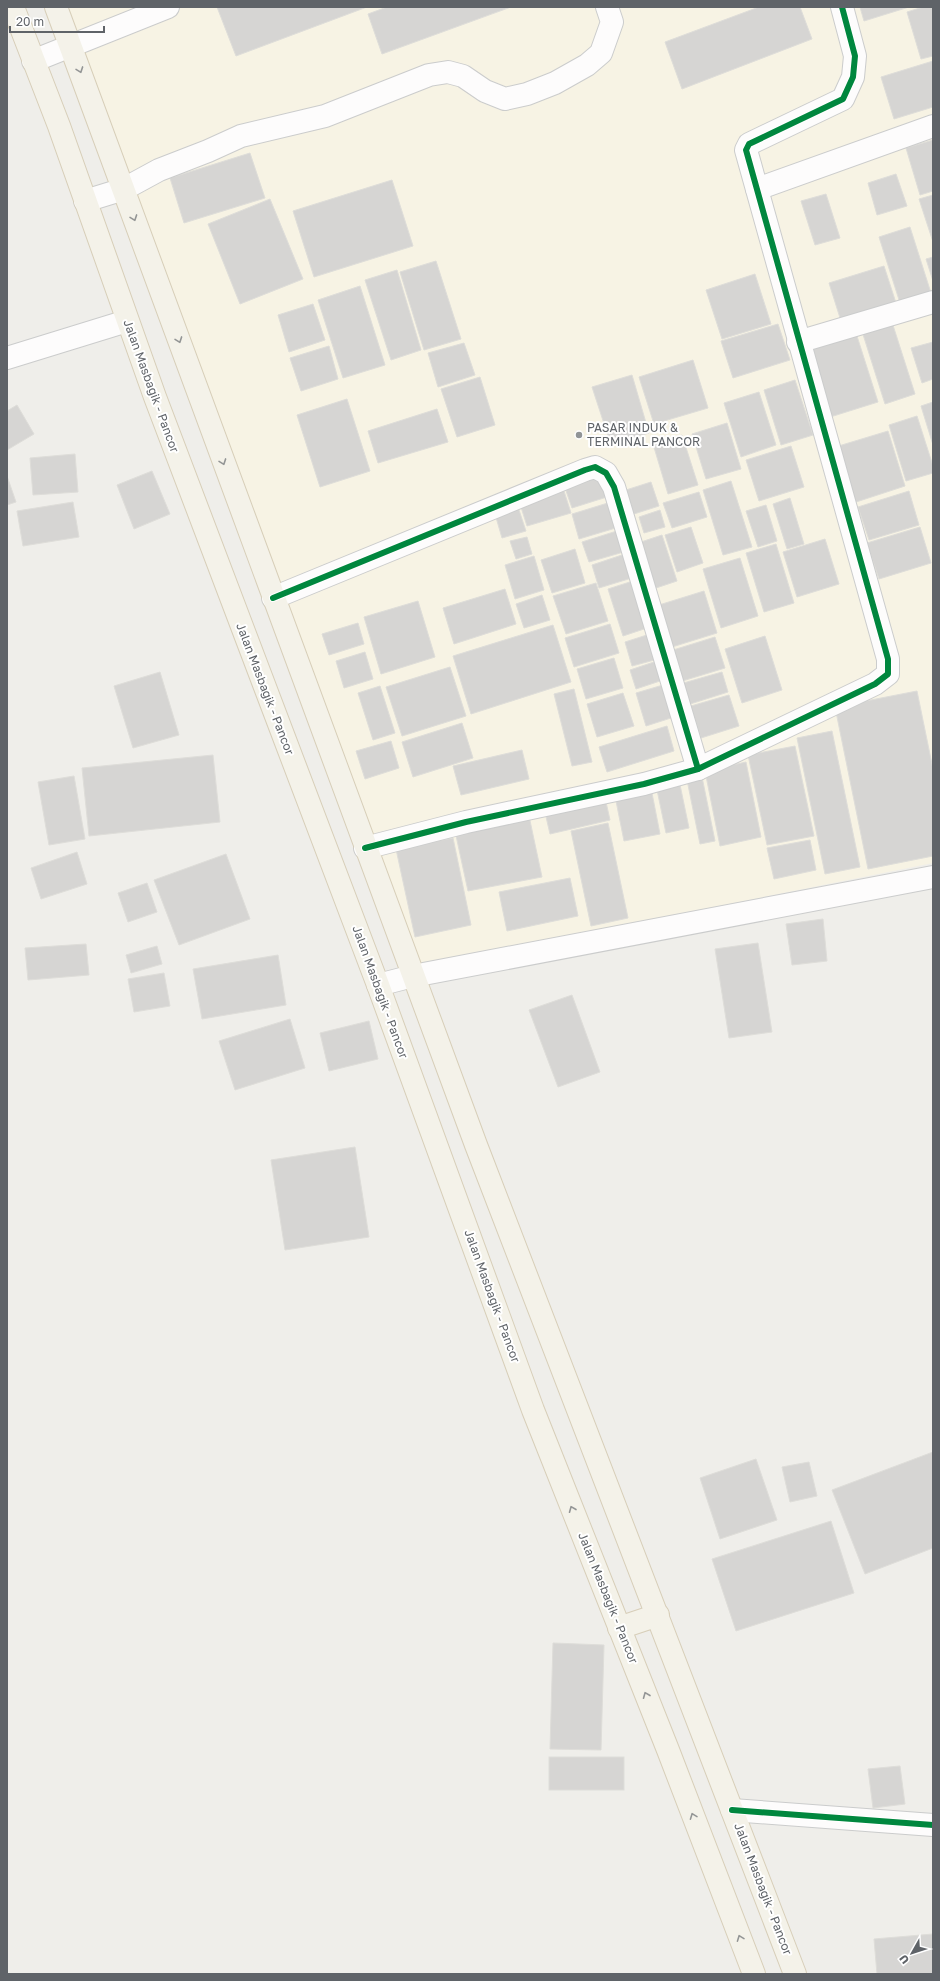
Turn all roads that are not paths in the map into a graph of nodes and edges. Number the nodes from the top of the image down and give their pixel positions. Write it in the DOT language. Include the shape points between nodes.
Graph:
graph roads {
  1 [pos="14,7"];
  2 [pos="56,7"];
  3 [pos="168,7"];
  4 [pos="607,7"];
  5 [pos="842,7"];
  6 [pos="71,47"];
  7 [pos="33,60"];
  8 [pos="933,126"];
  9 [pos="124,189"];
  10 [pos="757,190"];
  11 [pos="85,201"];
  12 [pos="933,302"];
  13 [pos="127,321"];
  14 [pos="798,342"];
  15 [pos="7,358"];
  16 [pos="273,598"];
  17 [pos="698,769"];
  18 [pos="365,848"];
  19 [pos="933,877"];
  20 [pos="413,976"];
  21 [pos="378,985"];
  22 [pos="658,1615"];
  23 [pos="619,1628"];
  24 [pos="732,1810"];
  25 [pos="933,1825"];
  26 [pos="754,1974"];
  27 [pos="795,1974"];
  1 -- 7 [label="main road, Jalan Masbagik - Pancor"];
  2 -- 6 [label="main road, Jalan Masbagik - Pancor"];
  3 -- 6 [label="street"];
  4 -- 9 [label="street" via="612,22 601,53 555,82 527,94 505,99 484,91 463,76 448,72 429,75 325,116 241,136 159,170"];
  5 -- 10 [label="street" via="855,56 853,77 846,93 843,99 830,106 749,144 746,150"];
  6 -- 7 [label="street"];
  6 -- 9 [label="main road, Jalan Masbagik - Pancor, one-way"];
  7 -- 11 [label="main road, Jalan Masbagik - Pancor"];
  8 -- 10 [label="street"];
  9 -- 11 [label="street"];
  9 -- 16 [label="main road, Jalan Masbagik - Pancor, one-way"];
  10 -- 14 [label="street"];
  11 -- 13 [label="main road, Jalan Masbagik - Pancor"];
  12 -- 14 [label="street"];
  13 -- 15 [label="street"];
  13 -- 21 [label="main road, Jalan Masbagik - Pancor"];
  14 -- 17 [label="street" via="888,659 888,674 875,684"];
  16 -- 17 [label="street" via="595,467 606,473 614,487"];
  16 -- 18 [label="main road, Jalan Masbagik - Pancor"];
  17 -- 18 [label="street" via="644,784"];
  18 -- 20 [label="main road, Jalan Masbagik - Pancor"];
  19 -- 20 [label="street"];
  20 -- 21 [label="street"];
  20 -- 22 [label="main road, Jalan Masbagik - Pancor"];
  23 -- 21 [label="main road, Jalan Masbagik - Pancor, one-way" via="533,1410"];
  22 -- 23 [label="main road"];
  22 -- 24 [label="main road, Jalan Masbagik - Pancor"];
  26 -- 23 [label="main road, Jalan Masbagik - Pancor, one-way"];
  24 -- 25 [label="street"];
  24 -- 27 [label="main road, Jalan Masbagik - Pancor"];
}
